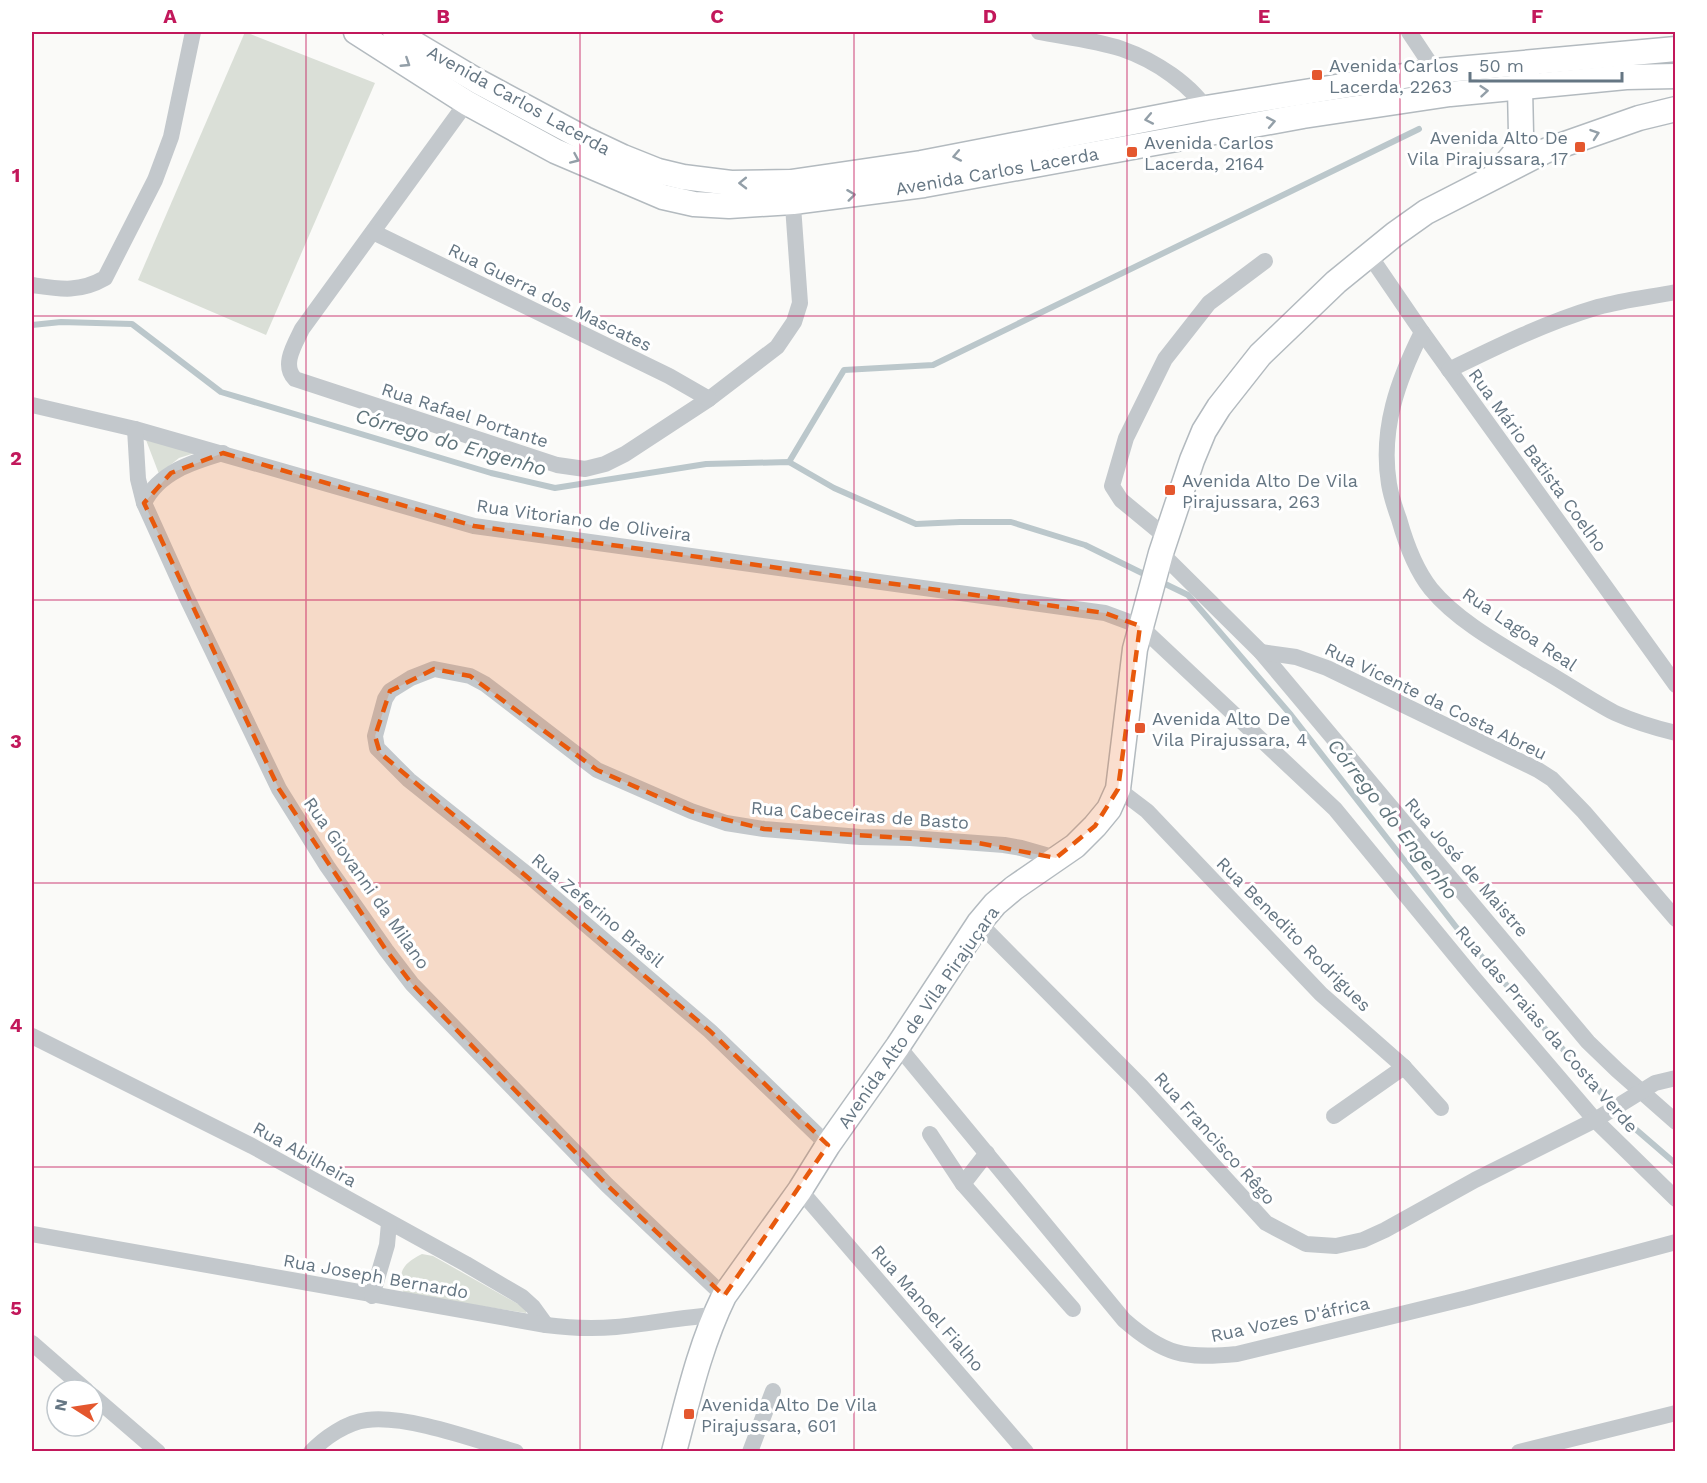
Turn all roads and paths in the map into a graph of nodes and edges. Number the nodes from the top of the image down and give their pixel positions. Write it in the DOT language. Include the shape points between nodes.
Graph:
graph roads {
  1 [pos="194,32"];
  2 [pos="395,32"];
  3 [pos="1039,32"];
  4 [pos="1409,32"];
  5 [pos="361,33"];
  6 [pos="1673,49"];
  7 [pos="1540,61"];
  8 [pos="1435,71"];
  9 [pos="1673,77"];
  10 [pos="473,92"];
  11 [pos="1440,96"];
  12 [pos="1520,99"];
  13 [pos="1206,108"];
  14 [pos="1676,110"];
  15 [pos="1639,118"];
  16 [pos="1219,132"];
  17 [pos="1551,150"];
  18 [pos="1498,174"];
  19 [pos="792,192"];
  20 [pos="373,232"];
  21 [pos="1370,256"];
  22 [pos="1265,261"];
  23 [pos="32,285"];
  24 [pos="1676,292"];
  25 [pos="1422,332"];
  26 [pos="1449,370"];
  27 [pos="710,399"];
  28 [pos="32,405"];
  29 [pos="135,429"];
  30 [pos="223,453"];
  31 [pos="144,503"];
  32 [pos="1161,552"];
  33 [pos="1142,619"];
  34 [pos="1261,652"];
  35 [pos="1676,685"];
  36 [pos="387,695"];
  37 [pos="1676,733"];
  38 [pos="1118,789"];
  39 [pos="1056,858"];
  40 [pos="1676,919"];
  41 [pos="979,923"];
  42 [pos="32,1036"];
  43 [pos="898,1046"];
  44 [pos="1404,1067"];
  45 [pos="1676,1078"];
  46 [pos="1637,1094"];
  47 [pos="1441,1108"];
  48 [pos="1334,1116"];
  49 [pos="1600,1116"];
  50 [pos="1676,1122"];
  51 [pos="930,1134"];
  52 [pos="828,1145"];
  53 [pos="987,1153"];
  54 [pos="963,1184"];
  55 [pos="800,1190"];
  56 [pos="1676,1199"];
  57 [pos="389,1223"];
  58 [pos="32,1234"];
  59 [pos="1676,1242"];
  60 [pos="372,1296"];
  61 [pos="720,1305"];
  62 [pos="1073,1309"];
  63 [pos="546,1325"];
  64 [pos="32,1343"];
  65 [pos="72,1378"];
  66 [pos="773,1391"];
  67 [pos="105,1406"];
  68 [pos="1676,1413"];
  69 [pos="158,1452"];
  70 [pos="311,1452"];
  71 [pos="516,1452"];
  72 [pos="674,1452"];
  73 [pos="750,1452"];
  74 [pos="1026,1452"];
  75 [pos="1519,1452"];
  1 -- 23 [label="street" via="171,137 155,180 105,278 74,289"];
  2 -- 10 [label="main road, Avenida Carlos Lacerda"];
  3 -- 13 [label="street" via="1122,49 1155,64 1183,84"];
  4 -- 8 [label="street"];
  5 -- 10 [label="main road, Avenida Carlos Lacerda, one-way"];
  6 -- 7 [label="main road, Avenida Carlos Lacerda"];
  6 -- 9 [label="main road, Avenida Alto de Vila Pirajuçara"];
  7 -- 8 [label="main road, Avenida Carlos Lacerda"];
  7 -- 12 [label="main road" via="1527,74"];
  8 -- 11 [label="street"];
  8 -- 13 [label="main road, Avenida Carlos Lacerda"];
  9 -- 12 [label="main road, Avenida Carlos Lacerda" via="1626,77"];
  9 -- 15 [label="main road, Avenida Alto de Vila Pirajuçara" via="1661,106"];
  10 -- 19 [label="main road, Avenida Carlos Lacerda" via="555,151 663,197 729,206"];
  10 -- 20 [label="street, Rua Rafael Portante"];
  11 -- 12 [label="main road, Avenida Carlos Lacerda, one-way"];
  16 -- 11 [label="main road, Avenida Carlos Lacerda, one-way"];
  12 -- 17 [label="main road"];
  12 -- 18 [label="main road" via="1521,134 1514,154"];
  13 -- 16 [label="street"];
  13 -- 19 [label="main road, Avenida Carlos Lacerda, one-way"];
  14 -- 15 [label="main road, Avenida Alto de Vila Pirajuçara"];
  17 -- 15 [label="main road, Avenida Alto de Vila Pirajuçara, one-way"];
  19 -- 16 [label="main road, Avenida Carlos Lacerda, one-way" via="924,185"];
  17 -- 18 [label="main road, Avenida Alto de Vila Pirajuçara"];
  18 -- 21 [label="main road, Avenida Alto de Vila Pirajuçara" via="1426,212"];
  19 -- 27 [label="street, Rua Rafael Portante" via="800,291 794,322 777,347"];
  20 -- 27 [label="street, Rua Guerra dos Mascates"];
  20 -- 27 [label="street, Rua Rafael Portante" via="302,329 289,363 295,379 557,465 585,469 625,454"];
  21 -- 25 [label="street, Rua Mário Batista Coelho"];
  21 -- 32 [label="main road, Avenida Alto de Vila Pirajuçara" via="1282,333 1219,407 1192,460"];
  22 -- 32 [label="street, Rua José de Maistre" via="1209,303 1172,349 1126,438 1112,486"];
  24 -- 26 [label="street" via="1576,314"];
  25 -- 26 [label="street, Rua Mário Batista Coelho"];
  25 -- 37 [label="street, Rua Lagoa Real" via="1397,386 1386,456 1389,486 1417,568 1431,589 1457,614 1520,656 1615,713"];
  26 -- 35 [label="street, Rua Mário Batista Coelho"];
  28 -- 29 [label="street, Rua Vitoriano de Oliveira"];
  29 -- 30 [label="street, Rua Vitoriano de Oliveira"];
  29 -- 31 [label="street, Rua Giovanni da Milano" via="138,479"];
  30 -- 31 [label="street" via="171,473 156,484"];
  30 -- 33 [label="street, Rua Vitoriano de Oliveira" via="474,526"];
  31 -- 61 [label="street, Rua Giovanni da Milano" via="279,789 386,950 412,984"];
  32 -- 33 [label="main road, Avenida Alto de Vila Pirajuçara"];
  32 -- 34 [label="street, Rua José de Maistre"];
  33 -- 38 [label="main road, Avenida Alto de Vila Pirajuçara"];
  33 -- 49 [label="street, Rua das Praias da Costa Verde" via="1335,809 1473,977"];
  34 -- 40 [label="street, Rua Vicente da Costa Abreu" via="1296,657 1327,668 1552,779"];
  34 -- 46 [label="street, Rua José de Maistre" via="1588,1042"];
  36 -- 39 [label="street, Rua Cabeceiras de Basto" via="411,678 434,669 470,676 597,770 726,823 814,834 1004,845"];
  36 -- 52 [label="street, Rua Zeferino Brasil" via="375,736 380,753 702,1025"];
  38 -- 39 [label="main road, Avenida Alto de Vila Pirajuçara" via="1095,826"];
  38 -- 44 [label="street, Rua Benedito Rodrigues" via="1147,811 1321,994"];
  39 -- 41 [label="main road, Avenida Alto de Vila Pirajuçara" via="995,904"];
  41 -- 43 [label="main road, Avenida Alto de Vila Pirajuçara"];
  41 -- 49 [label="street, Rua Francisco Rêgo" via="1142,1086 1266,1223 1306,1244 1336,1246 1370,1237"];
  42 -- 57 [label="street, Rua Abilheira" via="252,1146"];
  43 -- 52 [label="main road, Avenida Alto de Vila Pirajuçara"];
  43 -- 53 [label="street, Rua Vozes D'áfrica"];
  44 -- 47 [label="street, Rua Benedito Rodrigues"];
  44 -- 48 [label="street"];
  45 -- 46 [label="street, Rua Francisco Rêgo" via="1655,1083"];
  46 -- 49 [label="street, Rua Francisco Rêgo"];
  46 -- 50 [label="street, Rua José de Maistre"];
  49 -- 56 [label="street, Rua das Praias da Costa Verde"];
  51 -- 54 [label="street"];
  52 -- 55 [label="main road, Avenida Alto de Vila Pirajuçara"];
  53 -- 54 [label="street"];
  53 -- 59 [label="street, Rua Vozes D'áfrica" via="1124,1320 1161,1348 1191,1356 1237,1354 1285,1343"];
  54 -- 62 [label="street"];
  55 -- 61 [label="main road, Avenida Alto de Vila Pirajuçara"];
  55 -- 74 [label="street, Rua Manoel Fialho"];
  57 -- 60 [label="street" via="387,1245"];
  57 -- 63 [label="street, Rua Abilheira" via="522,1297"];
  58 -- 60 [label="street, Rua Joseph Bernardo"];
  60 -- 63 [label="street, Rua Joseph Bernardo"];
  61 -- 63 [label="street, Rua Joseph Bernardo" via="677,1318 615,1327"];
  61 -- 72 [label="main road, Avenida Alto de Vila Pirajuçara" via="695,1371"];
  64 -- 65 [label="street"];
  66 -- 73 [label="street"];
  67 -- 69 [label="street"];
  68 -- 75 [label="street"];
  70 -- 71 [label="street" via="351,1425 385,1419 430,1427"];
}
